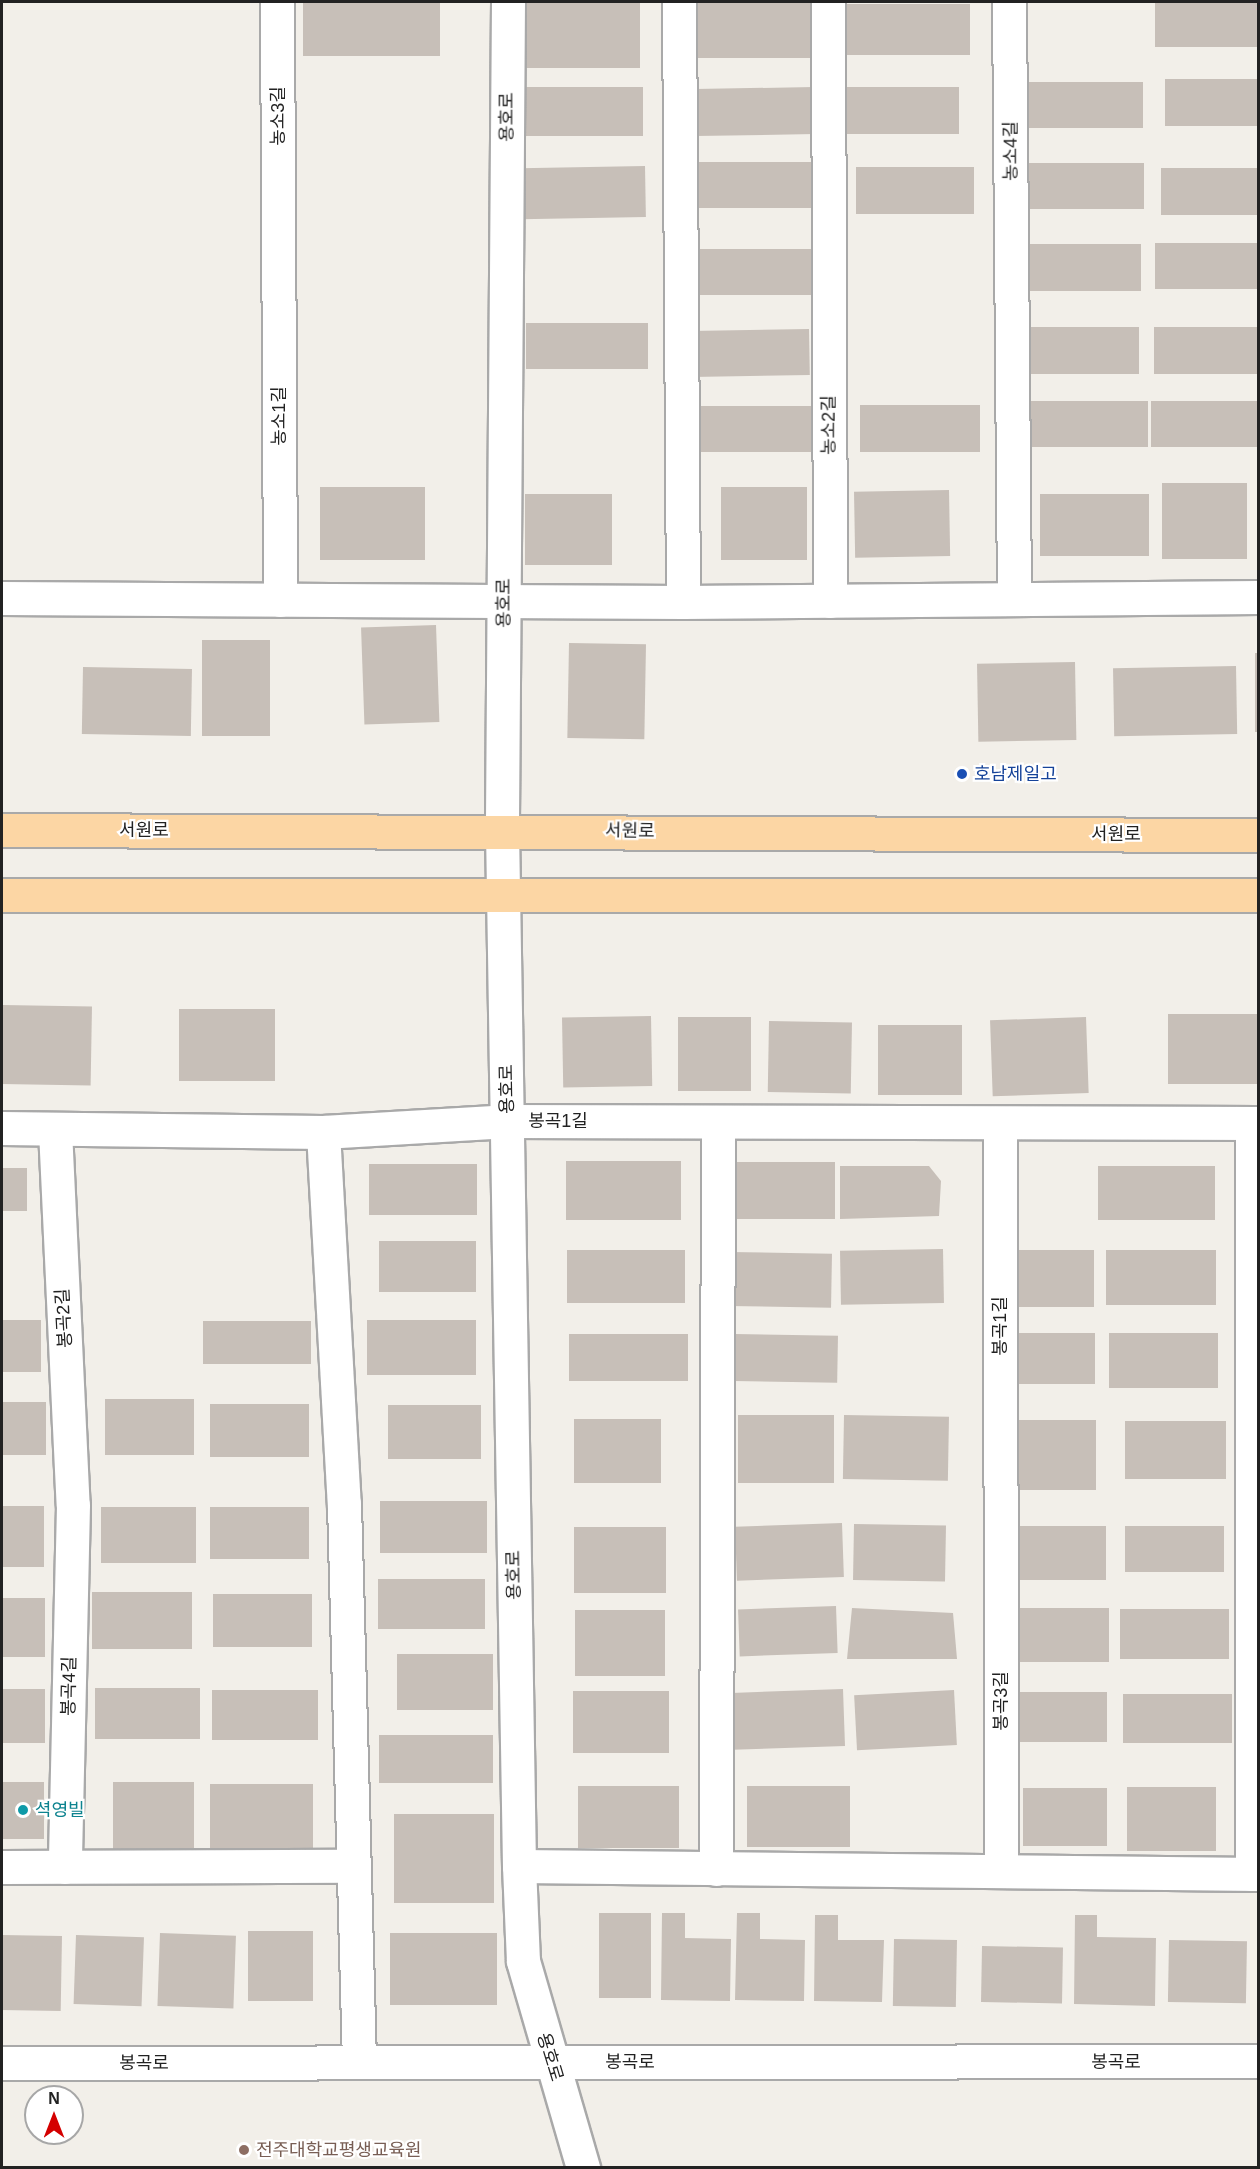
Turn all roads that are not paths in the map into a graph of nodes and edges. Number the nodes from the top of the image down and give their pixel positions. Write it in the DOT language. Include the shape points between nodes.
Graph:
graph roads {
  1 [pos="277,2"];
  2 [pos="508,2"];
  3 [pos="679,2"];
  4 [pos="828,2"];
  5 [pos="1009,2"];
  6 [pos="278,231"];
  7 [pos="1258,597"];
  8 [pos="2,598"];
  9 [pos="1014,599"];
  10 [pos="280,600"];
  11 [pos="830,601"];
  12 [pos="504,602"];
  13 [pos="683,602"];
  14 [pos="2,830"];
  15 [pos="502,830"];
  16 [pos="1258,835"];
  17 [pos="2,895"];
  18 [pos="1258,895"];
  19 [pos="504,897"];
  20 [pos="507,1121"];
  21 [pos="718,1122"];
  22 [pos="1000,1123"];
  23 [pos="1255,1123"];
  24 [pos="2,1128"];
  25 [pos="55,1130"];
  26 [pos="323,1132"];
  27 [pos="74,1505"];
  28 [pos="1001,1530"];
  29 [pos="352,1866"];
  30 [pos="519,1866"];
  31 [pos="2,1867"];
  32 [pos="64,1867"];
  33 [pos="716,1869"];
  34 [pos="1001,1871"];
  35 [pos="1255,1874"];
  36 [pos="1258,2061"];
  37 [pos="359,2062"];
  38 [pos="550,2062"];
  39 [pos="2,2063"];
  40 [pos="583,2168"];
  1 -- 6 [label="street, 농소3길"];
  2 -- 12 [label="street, 용호로"];
  3 -- 13 [label="street"];
  4 -- 11 [label="street, 농소2길"];
  5 -- 9 [label="street, 농소4길"];
  6 -- 10 [label="street, 농소1길"];
  7 -- 9 [label="street"];
  8 -- 10 [label="street"];
  9 -- 11 [label="street"];
  10 -- 12 [label="street"];
  11 -- 13 [label="street"];
  12 -- 13 [label="street"];
  12 -- 15 [label="street, 용호로"];
  14 -- 15 [label="main road, 서원로"];
  15 -- 16 [label="main road, 서원로"];
  15 -- 19 [label="street, 용호로"];
  17 -- 19 [label="main road"];
  18 -- 19 [label="main road"];
  19 -- 20 [label="street, 용호로"];
  20 -- 21 [label="street, 봉곡1길"];
  20 -- 26 [label="street"];
  20 -- 30 [label="street, 용호로"];
  21 -- 22 [label="street, 봉곡1길"];
  21 -- 33 [label="street"];
  22 -- 23 [label="street, 봉곡1길"];
  22 -- 28 [label="street, 봉곡1길"];
  23 -- 35 [label="street, 봉곡1길"];
  24 -- 25 [label="street"];
  25 -- 26 [label="street"];
  25 -- 27 [label="street, 봉곡2길"];
  26 -- 29 [label="street" via="344,1504"];
  27 -- 32 [label="street, 봉곡4길"];
  28 -- 34 [label="street, 봉곡3길"];
  29 -- 32 [label="street"];
  29 -- 37 [label="street"];
  30 -- 33 [label="street"];
  30 -- 38 [label="street, 용호로" via="523,1961"];
  31 -- 32 [label="street"];
  33 -- 34 [label="street"];
  34 -- 35 [label="street"];
  36 -- 38 [label="street, 봉곡로"];
  37 -- 38 [label="street, 봉곡로"];
  37 -- 39 [label="street, 봉곡로"];
  38 -- 40 [label="street, 용호로"];
}
